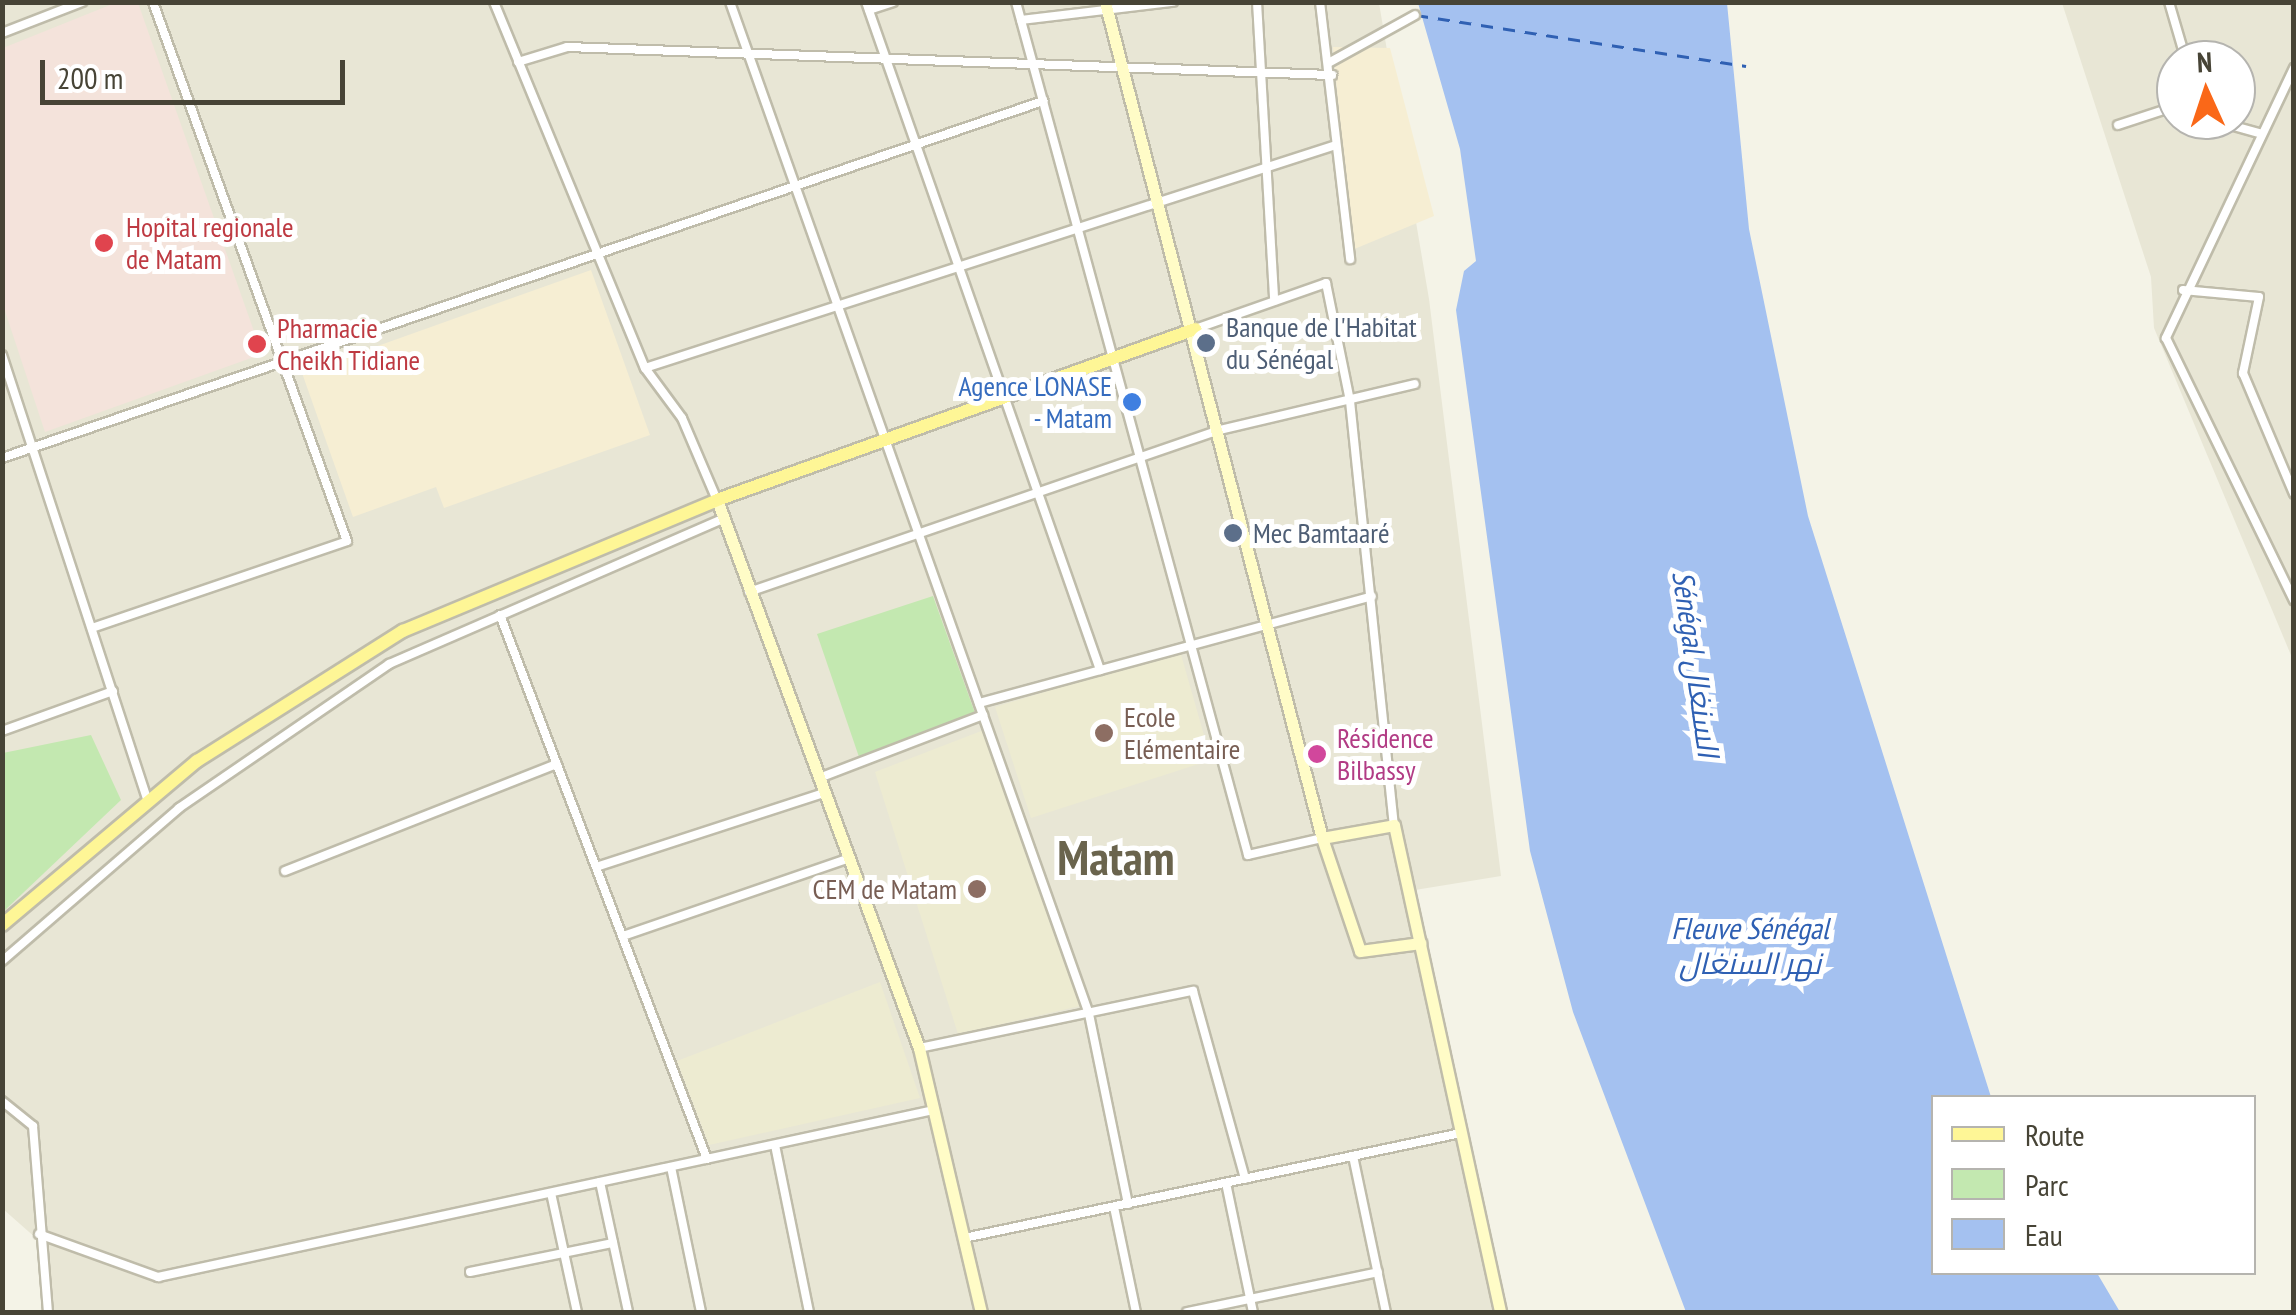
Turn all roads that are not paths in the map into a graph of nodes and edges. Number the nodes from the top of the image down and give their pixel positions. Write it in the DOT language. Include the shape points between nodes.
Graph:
graph roads {
  1 [pos="82,2"];
  2 [pos="153,2"];
  3 [pos="730,2"];
  4 [pos="893,2"];
  5 [pos="1016,2"];
  6 [pos="1173,2"];
  7 [pos="1258,2"];
  8 [pos="1320,2"];
  9 [pos="2169,2"];
  10 [pos="495,3"];
  11 [pos="1106,5"];
  12 [pos="868,6"];
  13 [pos="1416,15"];
  14 [pos="1021,20"];
  15 [pos="2,34"];
  16 [pos="2180,40"];
  17 [pos="748,54"];
  18 [pos="886,60"];
  19 [pos="518,62"];
  20 [pos="1330,62"];
  21 [pos="1033,64"];
  22 [pos="1122,68"];
  23 [pos="2294,68"];
  24 [pos="1260,72"];
  25 [pos="1332,75"];
  26 [pos="1043,101"];
  27 [pos="2156,113"];
  28 [pos="2118,126"];
  29 [pos="2258,133"];
  30 [pos="915,143"];
  31 [pos="1336,144"];
  32 [pos="1263,167"];
  33 [pos="795,185"];
  34 [pos="1157,200"];
  35 [pos="1077,227"];
  36 [pos="597,254"];
  37 [pos="1350,259"];
  38 [pos="959,267"];
  39 [pos="2184,290"];
  40 [pos="1274,301"];
  41 [pos="838,307"];
  42 [pos="1195,329"];
  43 [pos="2,354"];
  44 [pos="1113,358"];
  45 [pos="282,362"];
  46 [pos="645,368"];
  47 [pos="1414,384"];
  48 [pos="1004,397"];
  49 [pos="1350,401"];
  50 [pos="1220,430"];
  51 [pos="885,440"];
  52 [pos="33,447"];
  53 [pos="1140,457"];
  54 [pos="2,458"];
  55 [pos="1038,492"];
  56 [pos="2294,494"];
  57 [pos="717,500"];
  58 [pos="723,519"];
  59 [pos="918,533"];
  60 [pos="749,592"];
  61 [pos="1372,596"];
  62 [pos="2294,602"];
  63 [pos="500,615"];
  64 [pos="1268,624"];
  65 [pos="92,628"];
  66 [pos="403,631"];
  67 [pos="1191,645"];
  68 [pos="413,653"];
  69 [pos="1100,670"];
  70 [pos="112,691"];
  71 [pos="979,703"];
  72 [pos="983,714"];
  73 [pos="2,731"];
  74 [pos="557,764"];
  75 [pos="815,780"];
  76 [pos="821,794"];
  77 [pos="147,798"];
  78 [pos="1394,825"];
  79 [pos="1322,838"];
  80 [pos="846,859"];
  81 [pos="596,866"];
  82 [pos="285,870"];
  83 [pos="2,925"];
  84 [pos="622,936"];
  85 [pos="1420,943"];
  86 [pos="2,961"];
  87 [pos="1089,1014"];
  88 [pos="919,1048"];
  89 [pos="2,1100"];
  90 [pos="934,1110"];
  91 [pos="1461,1132"];
  92 [pos="774,1144"];
  93 [pos="1353,1156"];
  94 [pos="706,1159"];
  95 [pos="671,1167"];
  96 [pos="1244,1179"];
  97 [pos="600,1182"];
  98 [pos="1226,1183"];
  99 [pos="550,1193"];
  100 [pos="1128,1204"];
  101 [pos="1114,1207"];
  102 [pos="39,1234"];
  103 [pos="964,1238"];
  104 [pos="613,1243"];
  105 [pos="564,1253"];
  106 [pos="470,1272"];
  107 [pos="1378,1272"];
  108 [pos="1250,1299"];
  109 [pos="48,1312"];
  110 [pos="577,1312"];
  111 [pos="628,1312"];
  112 [pos="701,1312"];
  113 [pos="809,1312"];
  114 [pos="982,1312"];
  115 [pos="1136,1312"];
  116 [pos="1188,1312"];
  117 [pos="1254,1312"];
  118 [pos="1386,1312"];
  119 [pos="1500,1312"];
  1 -- 15 [label="street"];
  2 -- 45 [label="street"];
  3 -- 17 [label="street"];
  4 -- 12 [label="street"];
  5 -- 14 [label="street"];
  6 -- 11 [label="street"];
  7 -- 24 [label="street"];
  8 -- 20 [label="street"];
  9 -- 16 [label="street"];
  10 -- 19 [label="street"];
  11 -- 14 [label="street"];
  11 -- 22 [label="main road"];
  12 -- 18 [label="street"];
  13 -- 20 [label="street"];
  14 -- 21 [label="street"];
  17 -- 18 [label="street"];
  17 -- 19 [label="street" via="566,47"];
  17 -- 33 [label="street"];
  18 -- 21 [label="street"];
  18 -- 30 [label="street"];
  19 -- 36 [label="street"];
  20 -- 25 [label="street"];
  21 -- 22 [label="street"];
  21 -- 26 [label="street"];
  22 -- 24 [label="street"];
  22 -- 34 [label="main road"];
  23 -- 29 [label="street"];
  24 -- 25 [label="street"];
  24 -- 32 [label="street"];
  25 -- 31 [label="street"];
  26 -- 30 [label="street"];
  26 -- 35 [label="street"];
  27 -- 28 [label="street"];
  29 -- 39 [label="street"];
  30 -- 33 [label="street"];
  30 -- 38 [label="street"];
  31 -- 32 [label="street"];
  31 -- 37 [label="street"];
  32 -- 34 [label="street"];
  32 -- 40 [label="street"];
  33 -- 36 [label="street"];
  33 -- 41 [label="street"];
  34 -- 35 [label="street"];
  34 -- 42 [label="main road"];
  35 -- 38 [label="street"];
  35 -- 44 [label="street"];
  36 -- 45 [label="street"];
  36 -- 46 [label="street"];
  38 -- 41 [label="street"];
  38 -- 48 [label="street"];
  39 -- 56 [label="street" via="2259,297 2243,372"];
  39 -- 62 [label="street" via="2166,326 2168,351"];
  40 -- 42 [label="street"];
  40 -- 49 [label="street" via="1326,283"];
  41 -- 46 [label="street"];
  41 -- 51 [label="street"];
  42 -- 44 [label="main road"];
  42 -- 50 [label="main road"];
  43 -- 52 [label="street"];
  44 -- 48 [label="main road"];
  44 -- 53 [label="street"];
  45 -- 52 [label="street"];
  45 -- 65 [label="street" via="347,540"];
  46 -- 57 [label="street" via="682,418"];
  47 -- 49 [label="street"];
  48 -- 51 [label="main road"];
  48 -- 55 [label="street"];
  49 -- 50 [label="street"];
  49 -- 61 [label="street"];
  50 -- 53 [label="street"];
  50 -- 64 [label="main road"];
  51 -- 57 [label="main road"];
  51 -- 59 [label="street"];
  52 -- 54 [label="street"];
  52 -- 65 [label="street"];
  53 -- 55 [label="street"];
  53 -- 67 [label="street"];
  55 -- 59 [label="street"];
  55 -- 69 [label="street"];
  57 -- 58 [label="main road"];
  57 -- 66 [label="main road"];
  58 -- 60 [label="main road"];
  58 -- 63 [label="street"];
  59 -- 60 [label="street"];
  59 -- 71 [label="street"];
  60 -- 75 [label="main road"];
  61 -- 64 [label="street"];
  61 -- 78 [label="street"];
  63 -- 68 [label="street"];
  63 -- 74 [label="street"];
  64 -- 67 [label="street"];
  64 -- 79 [label="main road"];
  65 -- 70 [label="street"];
  66 -- 68 [label="street"];
  66 -- 77 [label="main road"];
  67 -- 69 [label="street"];
  67 -- 79 [label="street" via="1248,855"];
  68 -- 86 [label="street" via="179,808"];
  69 -- 71 [label="street"];
  70 -- 73 [label="street"];
  70 -- 77 [label="street"];
  71 -- 72 [label="street"];
  72 -- 75 [label="street"];
  72 -- 87 [label="street"];
  74 -- 81 [label="street"];
  74 -- 82 [label="street"];
  75 -- 76 [label="main road"];
  76 -- 80 [label="main road"];
  76 -- 81 [label="street"];
  77 -- 83 [label="main road"];
  78 -- 79 [label="main road"];
  78 -- 85 [label="main road"];
  79 -- 85 [label="main road" via="1360,951"];
  80 -- 84 [label="street"];
  80 -- 88 [label="main road"];
  81 -- 84 [label="street"];
  84 -- 94 [label="street"];
  85 -- 91 [label="main road"];
  87 -- 88 [label="street"];
  87 -- 96 [label="street" via="1193,991"];
  87 -- 100 [label="street"];
  88 -- 90 [label="main road"];
  89 -- 102 [label="street" via="33,1126"];
  90 -- 92 [label="street"];
  90 -- 103 [label="main road"];
  91 -- 93 [label="street"];
  91 -- 119 [label="main road"];
  92 -- 94 [label="street"];
  92 -- 113 [label="street"];
  93 -- 96 [label="street"];
  93 -- 107 [label="street"];
  94 -- 95 [label="street"];
  95 -- 97 [label="street"];
  95 -- 112 [label="street"];
  96 -- 98 [label="street"];
  97 -- 99 [label="street"];
  97 -- 104 [label="street"];
  98 -- 100 [label="street"];
  98 -- 108 [label="street"];
  99 -- 102 [label="street" via="158,1277"];
  99 -- 105 [label="street"];
  100 -- 101 [label="street"];
  101 -- 103 [label="street"];
  101 -- 115 [label="street"];
  102 -- 109 [label="street"];
  103 -- 114 [label="main road"];
  104 -- 105 [label="street"];
  104 -- 111 [label="street"];
  105 -- 106 [label="street"];
  105 -- 110 [label="street"];
  107 -- 108 [label="street"];
  107 -- 118 [label="street"];
  108 -- 116 [label="street"];
  108 -- 117 [label="street"];
}
